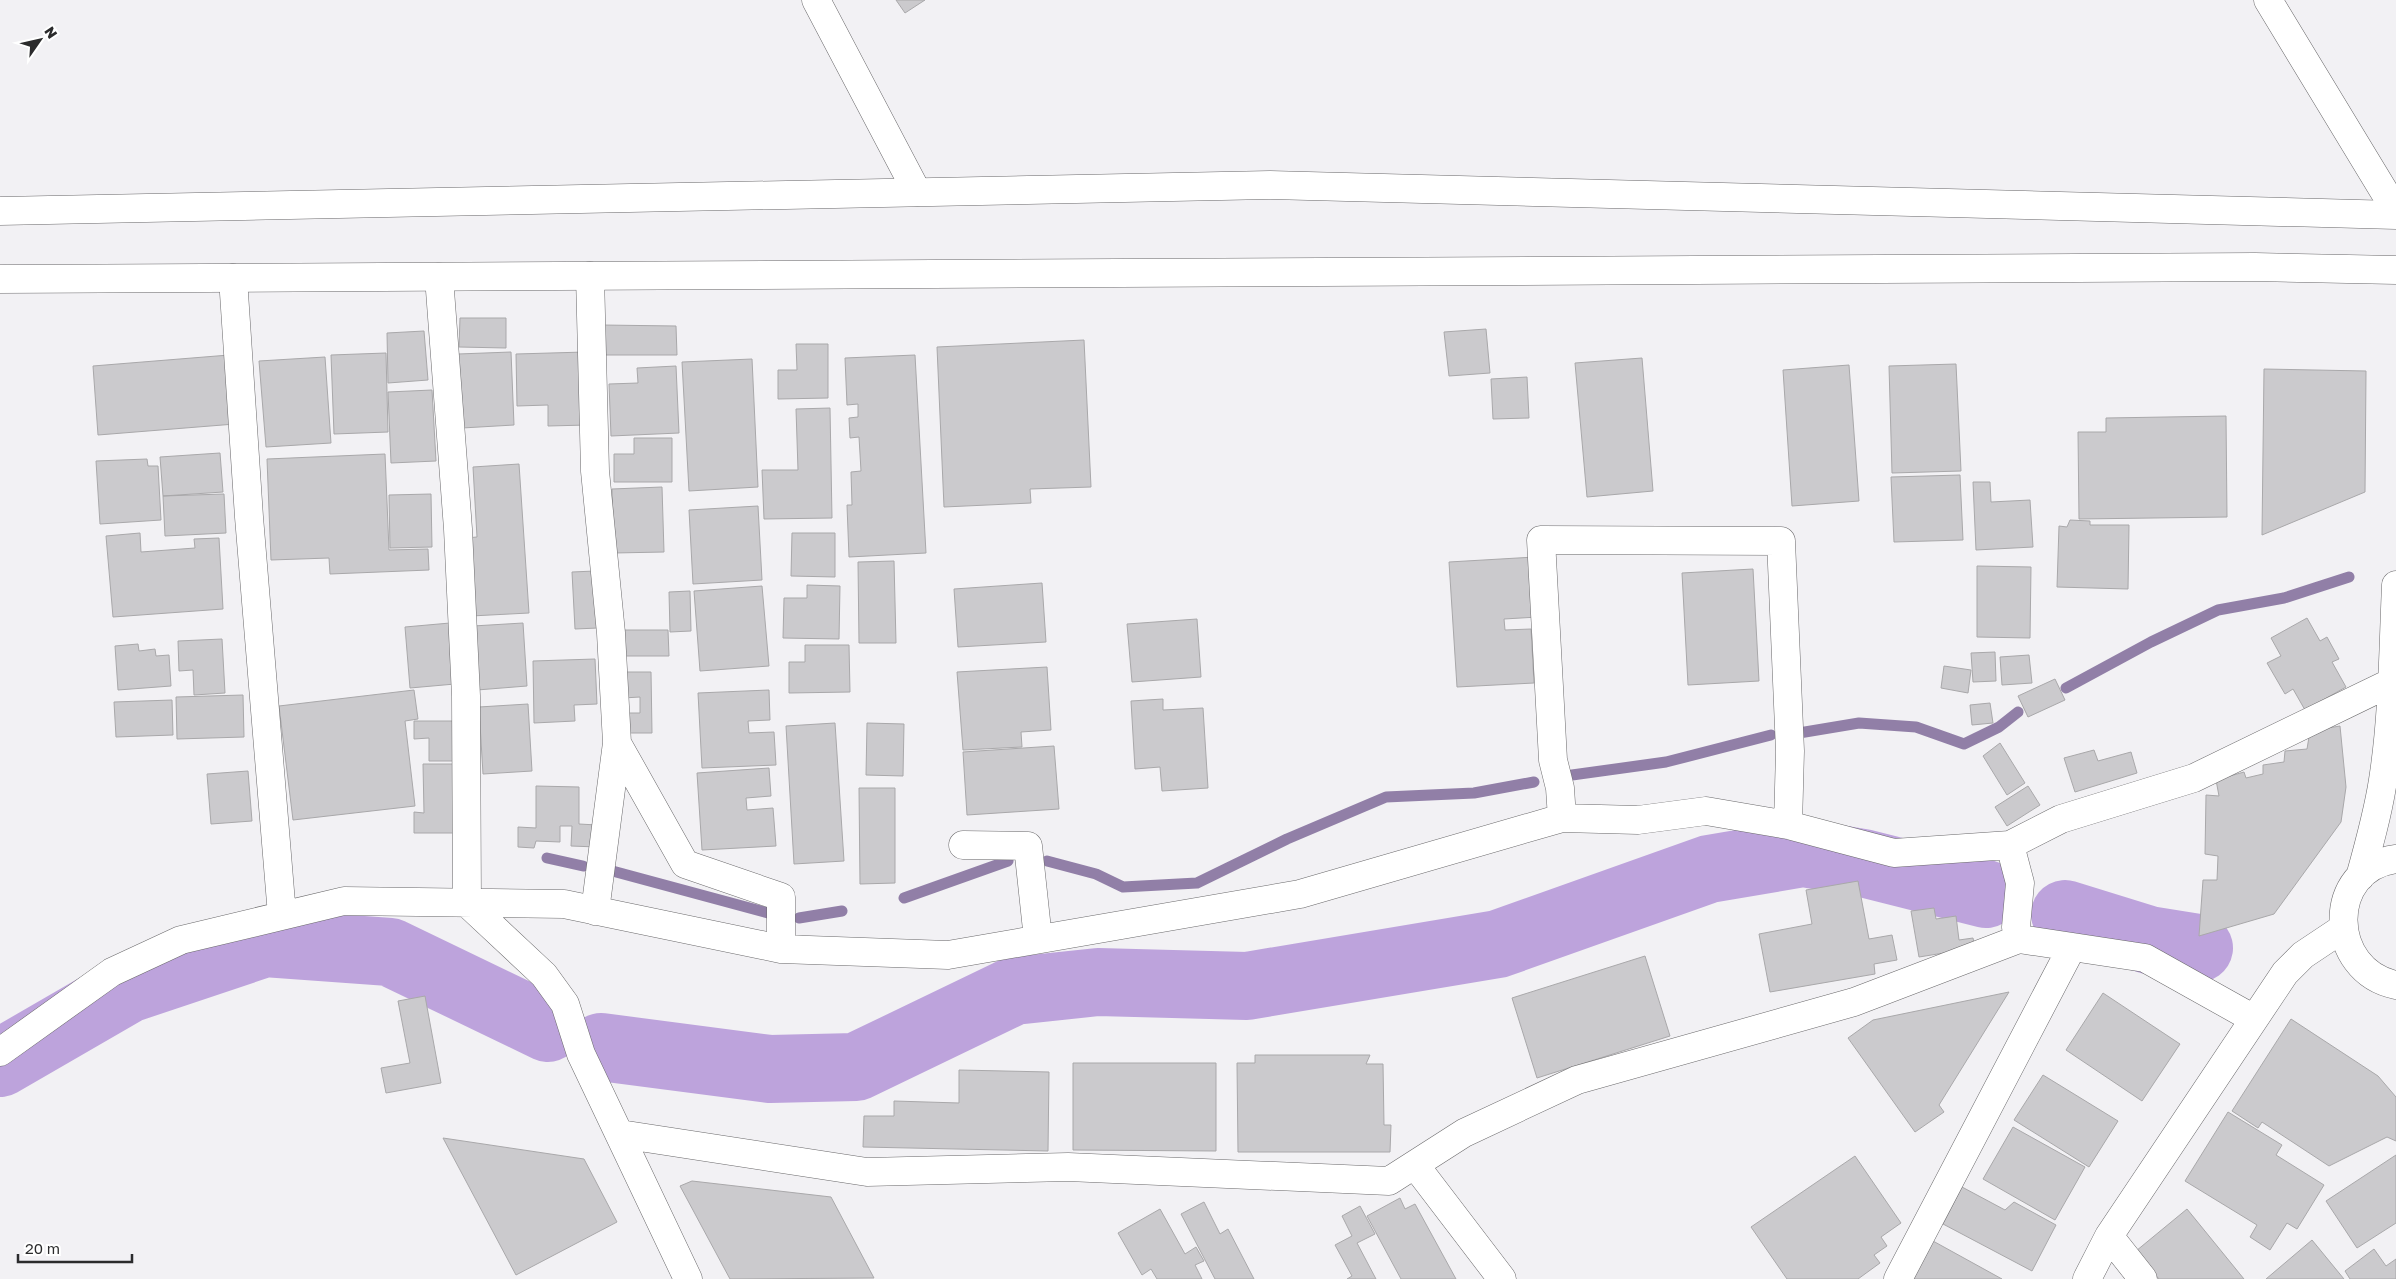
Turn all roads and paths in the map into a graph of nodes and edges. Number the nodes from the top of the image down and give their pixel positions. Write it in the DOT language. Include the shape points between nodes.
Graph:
graph roads {
  1 [pos="816,0"];
  2 [pos="2268,0"];
  3 [pos="917,192"];
  4 [pos="2396,210"];
  5 [pos="0,211"];
  6 [pos="2396,215"];
  7 [pos="2396,270"];
  8 [pos="590,276"];
  9 [pos="439,277"];
  10 [pos="233,278"];
  11 [pos="0,279"];
  12 [pos="2396,593"];
  13 [pos="2394,669"];
  14 [pos="2393,724"];
  15 [pos="617,743"];
  16 [pos="1562,818"];
  17 [pos="1788,825"];
  18 [pos="963,845"];
  19 [pos="2010,845"];
  20 [pos="2396,859"];
  21 [pos="2360,877"];
  22 [pos="467,903"];
  23 [pos="595,911"];
  24 [pos="282,916"];
  25 [pos="781,923"];
  26 [pos="2342,929"];
  27 [pos="2017,933"];
  28 [pos="1038,939"];
  29 [pos="2072,947"];
  30 [pos="2385,982"];
  31 [pos="2396,1004"];
  32 [pos="2254,1019"];
  33 [pos="0,1052"];
  34 [pos="620,1134"];
  35 [pos="1415,1165"];
  36 [pos="2109,1236"];
  37 [pos="688,1279"];
  38 [pos="1502,1279"];
  39 [pos="1898,1279"];
  40 [pos="2087,1279"];
  41 [pos="2143,1279"];
  1 -- 3 [label="street"];
  2 -- 4 [label="street"];
  3 -- 5 [label="street"];
  3 -- 6 [label="street" via="1270,185"];
  7 -- 8 [label="street" via="2255,267"];
  8 -- 9 [label="street"];
  8 -- 15 [label="street" via="595,471"];
  9 -- 10 [label="street"];
  9 -- 22 [label="street" via="458,528 466,696"];
  10 -- 11 [label="street"];
  10 -- 24 [label="street"];
  12 -- 13 [label="street"];
  13 -- 14 [label="street"];
  13 -- 19 [label="street" via="2194,778 2061,818"];
  14 -- 21 [label="street"];
  15 -- 23 [label="street"];
  15 -- 25 [label="street" via="685,864"];
  16 -- 17 [label="street" via="1638,820 1706,811"];
  16 -- 17 [label="street" via="1560,788 1553,760 1541,540 1781,541 1790,751"];
  16 -- 28 [label="street" via="1300,894"];
  17 -- 19 [label="street" via="1894,853"];
  18 -- 28 [label="street" via="1028,846"];
  19 -- 27 [label="street" via="2020,883"];
  20 -- 21 [label="street" via="2374,866"];
  21 -- 26 [label="street" via="2349,892 2343,910"];
  22 -- 23 [label="street" via="564,904"];
  22 -- 24 [label="street" via="344,901"];
  22 -- 34 [label="street" via="544,975 565,1004 581,1054"];
  23 -- 25 [label="street"];
  24 -- 33 [label="street" via="180,940 121,968"];
  25 -- 28 [label="street" via="948,955"];
  26 -- 30 [label="street" via="2348,948 2359,965"];
  26 -- 32 [label="street" via="2303,955 2286,973"];
  27 -- 29 [label="street"];
  27 -- 35 [label="street" via="1854,1002 1578,1080 1464,1133"];
  29 -- 32 [label="street" via="2145,958"];
  29 -- 39 [label="street"];
  30 -- 31 [label="street"];
  32 -- 36 [label="street"];
  34 -- 35 [label="street" via="867,1172 1068,1167 1389,1181"];
  34 -- 37 [label="street"];
  35 -- 38 [label="street"];
  36 -- 40 [label="street"];
  36 -- 41 [label="street"];
}
